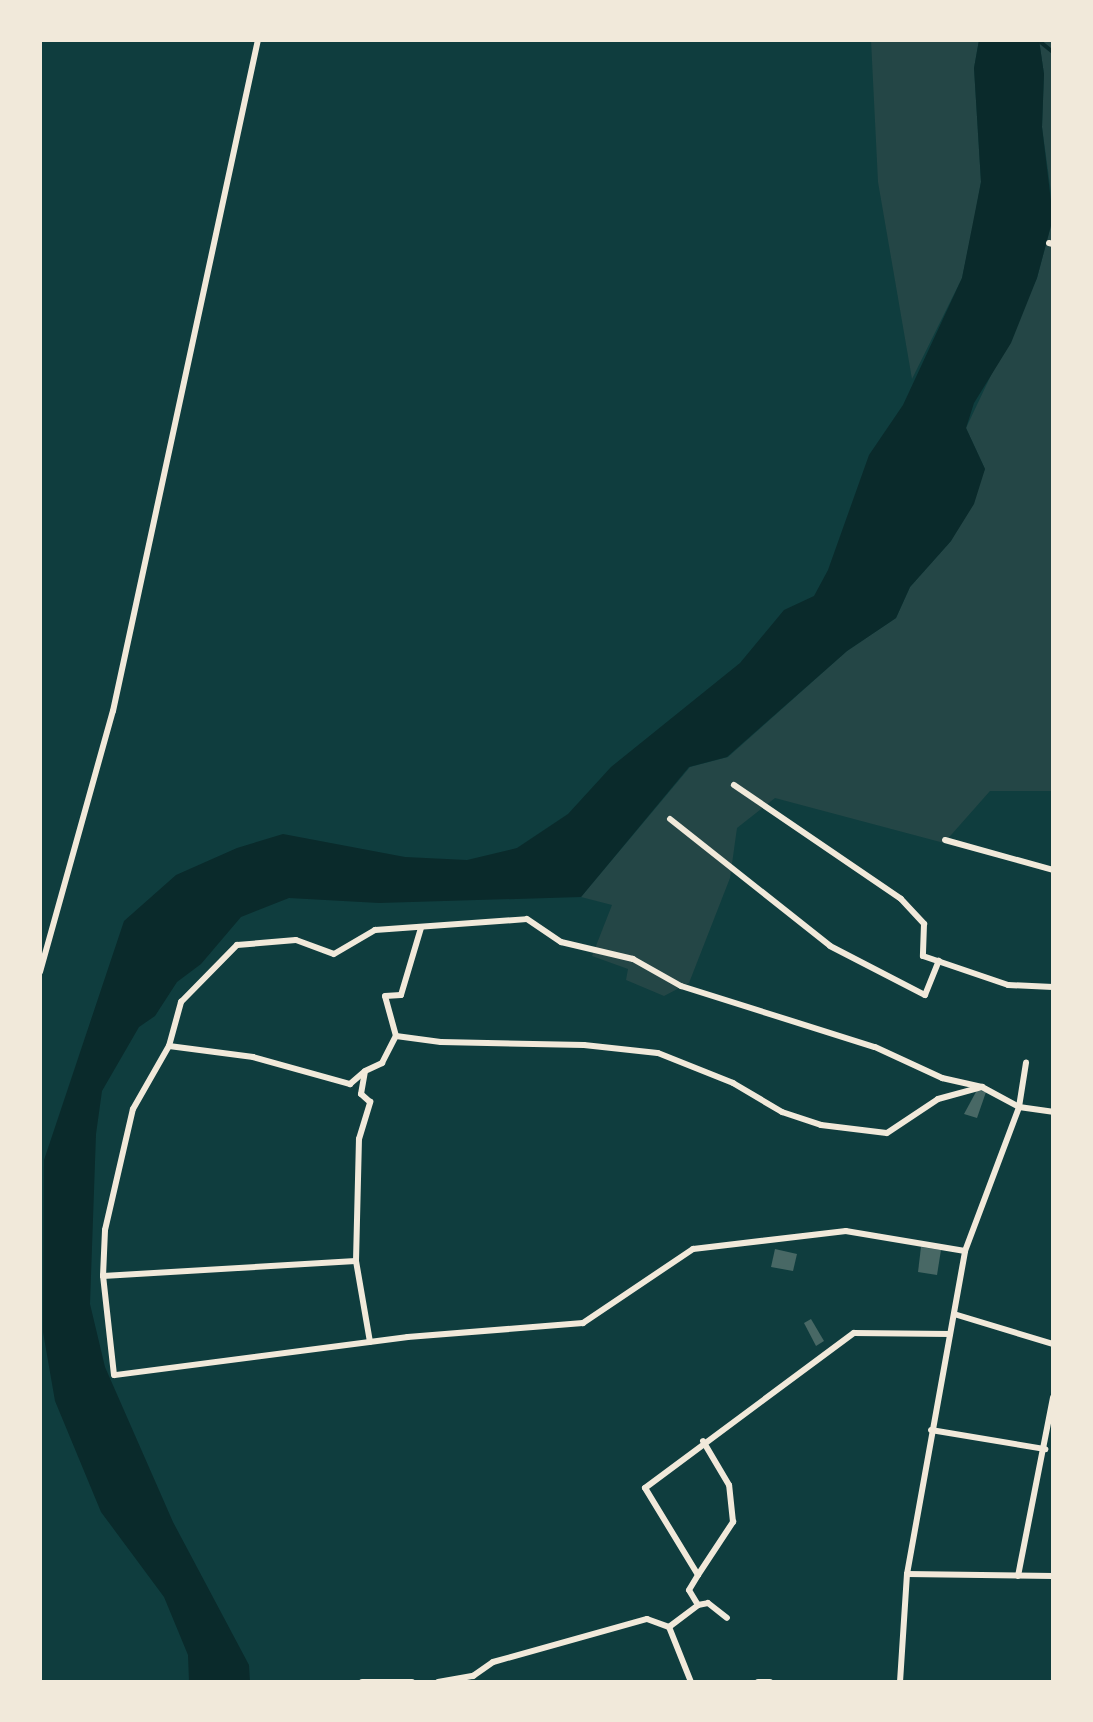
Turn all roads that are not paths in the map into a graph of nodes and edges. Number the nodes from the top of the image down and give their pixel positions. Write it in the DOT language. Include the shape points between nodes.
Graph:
graph roads {
  1 [pos="258,40"];
  2 [pos="734,786"];
  3 [pos="670,818"];
  4 [pos="944,840"];
  5 [pos="1053,870"];
  6 [pos="421,928"];
  7 [pos="939,961"];
  8 [pos="40,972"];
  9 [pos="1053,987"];
  10 [pos="396,1036"];
  11 [pos="169,1046"];
  12 [pos="1026,1063"];
  13 [pos="365,1072"];
  14 [pos="982,1088"];
  15 [pos="1019,1108"];
  16 [pos="1053,1112"];
  17 [pos="966,1251"];
  18 [pos="356,1261"];
  19 [pos="103,1276"];
  20 [pos="954,1314"];
  21 [pos="950,1334"];
  22 [pos="370,1342"];
  23 [pos="1053,1344"];
  24 [pos="1053,1397"];
  25 [pos="930,1430"];
  26 [pos="704,1441"];
  27 [pos="1044,1449"];
  28 [pos="907,1574"];
  29 [pos="698,1575"];
  30 [pos="1018,1576"];
  31 [pos="1053,1576"];
  32 [pos="698,1605"];
  33 [pos="727,1618"];
  34 [pos="669,1627"];
  35 [pos="362,1682"];
  36 [pos="412,1682"];
  37 [pos="438,1682"];
  38 [pos="691,1682"];
  39 [pos="758,1682"];
  40 [pos="770,1682"];
  41 [pos="900,1682"];
  1 -- 8 [label="street" via="113,711"];
  2 -- 7 [label="street" via="900,900 924,924 922,956"];
  3 -- 7 [label="street" via="830,946 924,996"];
  4 -- 5 [label="street"];
  6 -- 10 [label="street" via="401,995 385,996"];
  6 -- 11 [label="street" via="375,930 334,954 296,940 237,945 181,1002"];
  6 -- 14 [label="street" via="527,918 561,942 633,959 681,986"];
  7 -- 9 [label="street" via="1008,985"];
  10 -- 13 [label="street" via="382,1063"];
  10 -- 14 [label="street" via="658,1053 733,1083 782,1112 887,1132 938,1100"];
  11 -- 13 [label="street" via="253,1057 350,1084"];
  11 -- 19 [label="street" via="133,1109 105,1230"];
  12 -- 15 [label="street"];
  13 -- 18 [label="street" via="361,1094 370,1102 359,1139"];
  14 -- 15 [label="street"];
  15 -- 16 [label="street"];
  15 -- 17 [label="street"];
  17 -- 20 [label="street"];
  17 -- 22 [label="street" via="846,1231 693,1249 583,1323"];
  18 -- 19 [label="street"];
  18 -- 22 [label="street"];
  19 -- 22 [label="street" via="114,1375"];
  20 -- 21 [label="street"];
  20 -- 23 [label="street"];
  21 -- 25 [label="street"];
  21 -- 26 [label="street" via="854,1333"];
  24 -- 27 [label="street"];
  25 -- 27 [label="street"];
  25 -- 28 [label="street"];
  26 -- 29 [label="street" via="729,1486 733,1522"];
  26 -- 29 [label="street" via="645,1488"];
  27 -- 30 [label="street"];
  28 -- 30 [label="street"];
  28 -- 41 [label="street"];
  29 -- 32 [label="street" via="689,1590"];
  30 -- 31 [label="street"];
  32 -- 33 [label="street" via="708,1603"];
  32 -- 34 [label="street"];
  34 -- 37 [label="street" via="647,1619"];
  34 -- 38 [label="street"];
  35 -- 36 [label="street"];
  39 -- 40 [label="street"];
}
